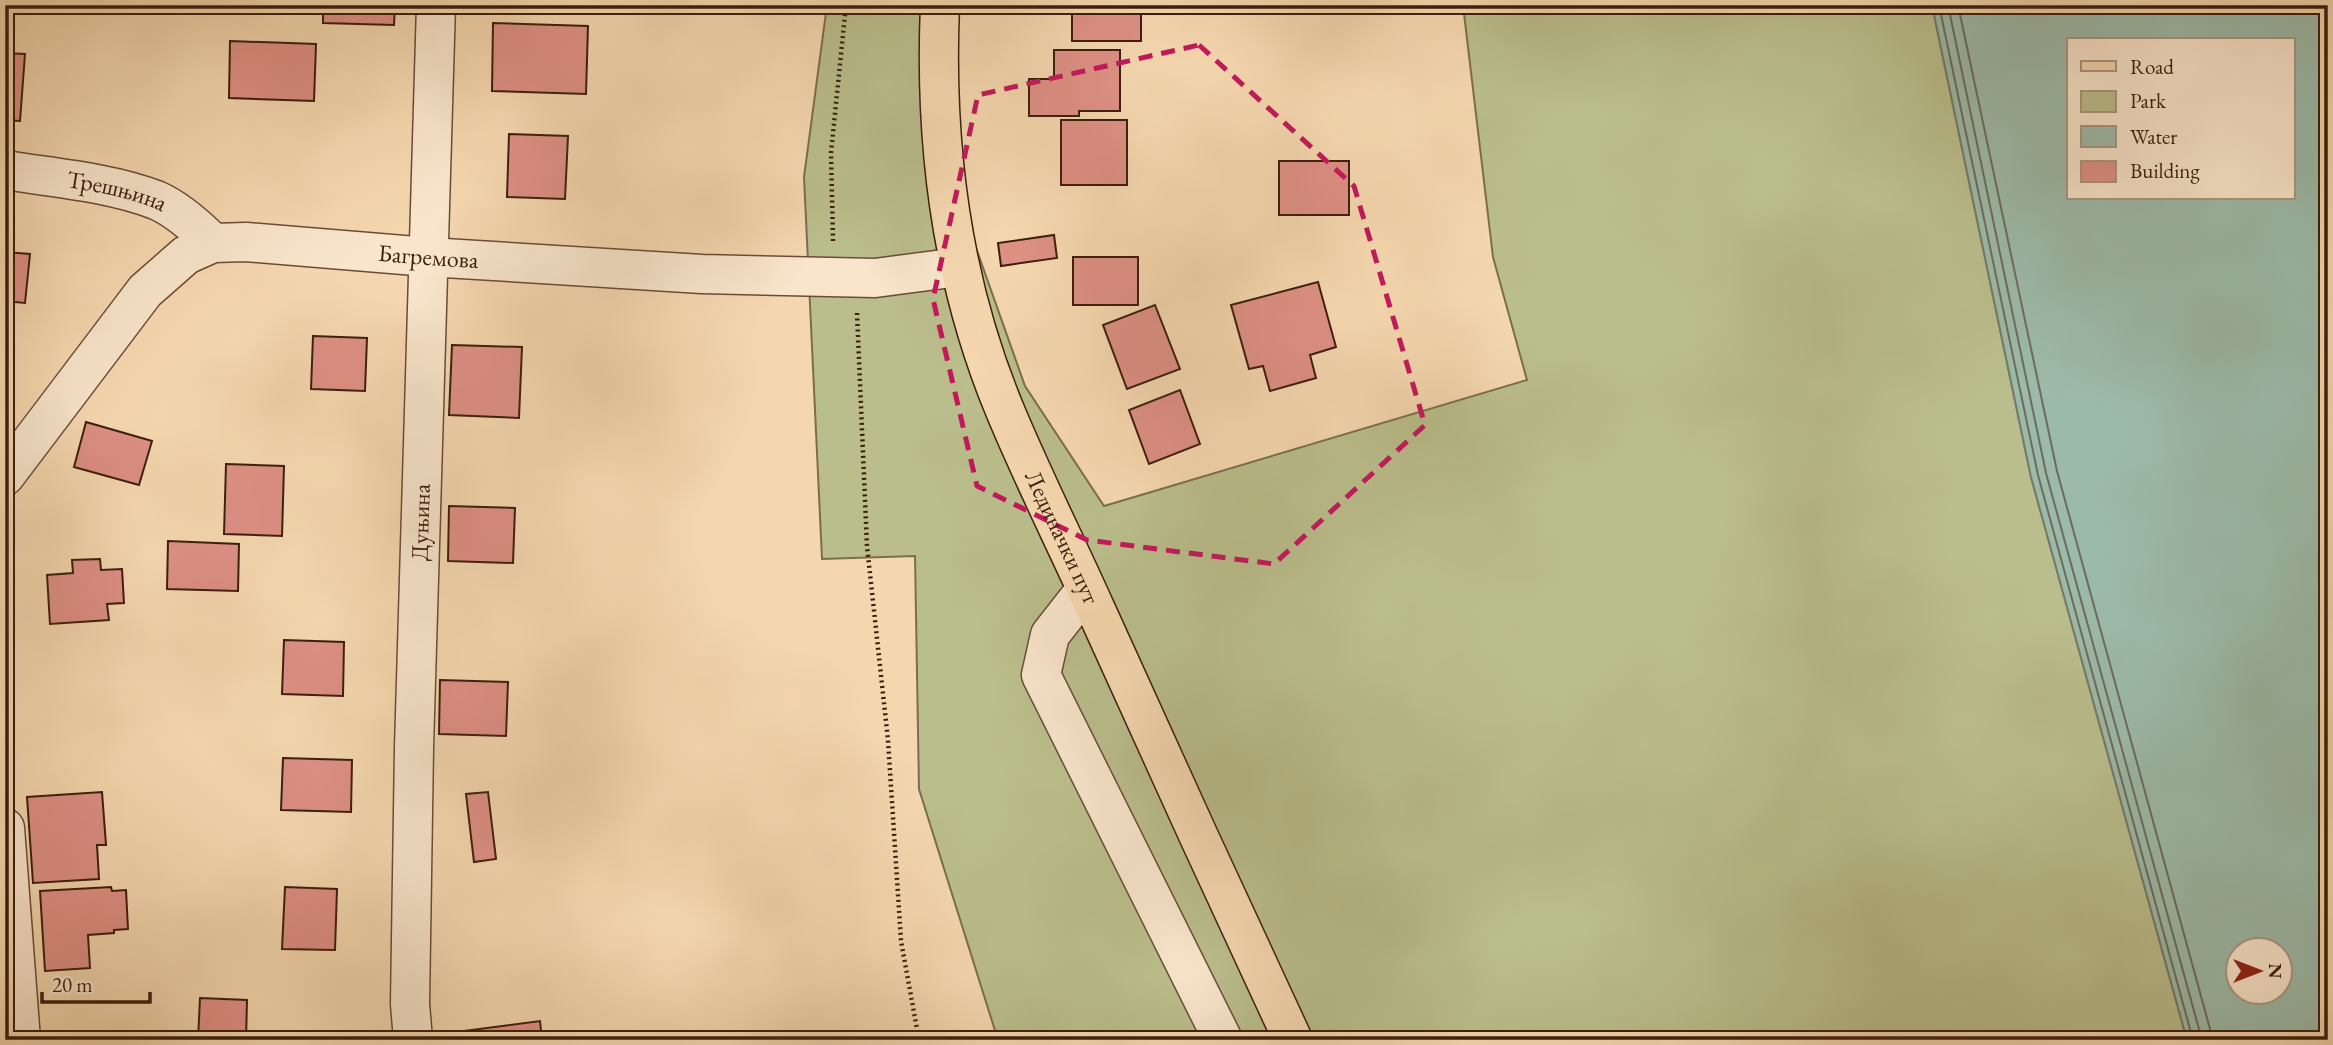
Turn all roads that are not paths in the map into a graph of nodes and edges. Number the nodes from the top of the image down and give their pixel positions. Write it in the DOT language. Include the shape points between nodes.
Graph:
graph roads {
  1 [pos="436,5"];
  2 [pos="940,5"];
  3 [pos="5,170"];
  4 [pos="213,243"];
  5 [pos="428,257"];
  6 [pos="959,267"];
  7 [pos="5,476"];
  8 [pos="1086,589"];
  9 [pos="5,828"];
  10 [pos="11,994"];
  11 [pos="21,1040"];
  12 [pos="413,1040"];
  13 [pos="1223,1040"];
  14 [pos="1293,1040"];
  1 -- 5 [label="street, Дуњина"];
  2 -- 6 [label="main road, Лединачки пут" via="942,158"];
  3 -- 4 [label="street, Трешњина" via="159,201"];
  4 -- 5 [label="street, Багремова"];
  4 -- 7 [label="street, Багремова" via="186,255 145,291"];
  5 -- 6 [label="street, Багремова" via="702,274 875,278"];
  5 -- 12 [label="street, Дуњина" via="414,748"];
  6 -- 8 [label="main road, Лединачки пут" via="1003,407"];
  8 -- 13 [label="street" via="1050,635 1041,675"];
  8 -- 14 [label="main road, Лединачки пут"];
  9 -- 10 [label="street"];
  10 -- 11 [label="street"];
}
